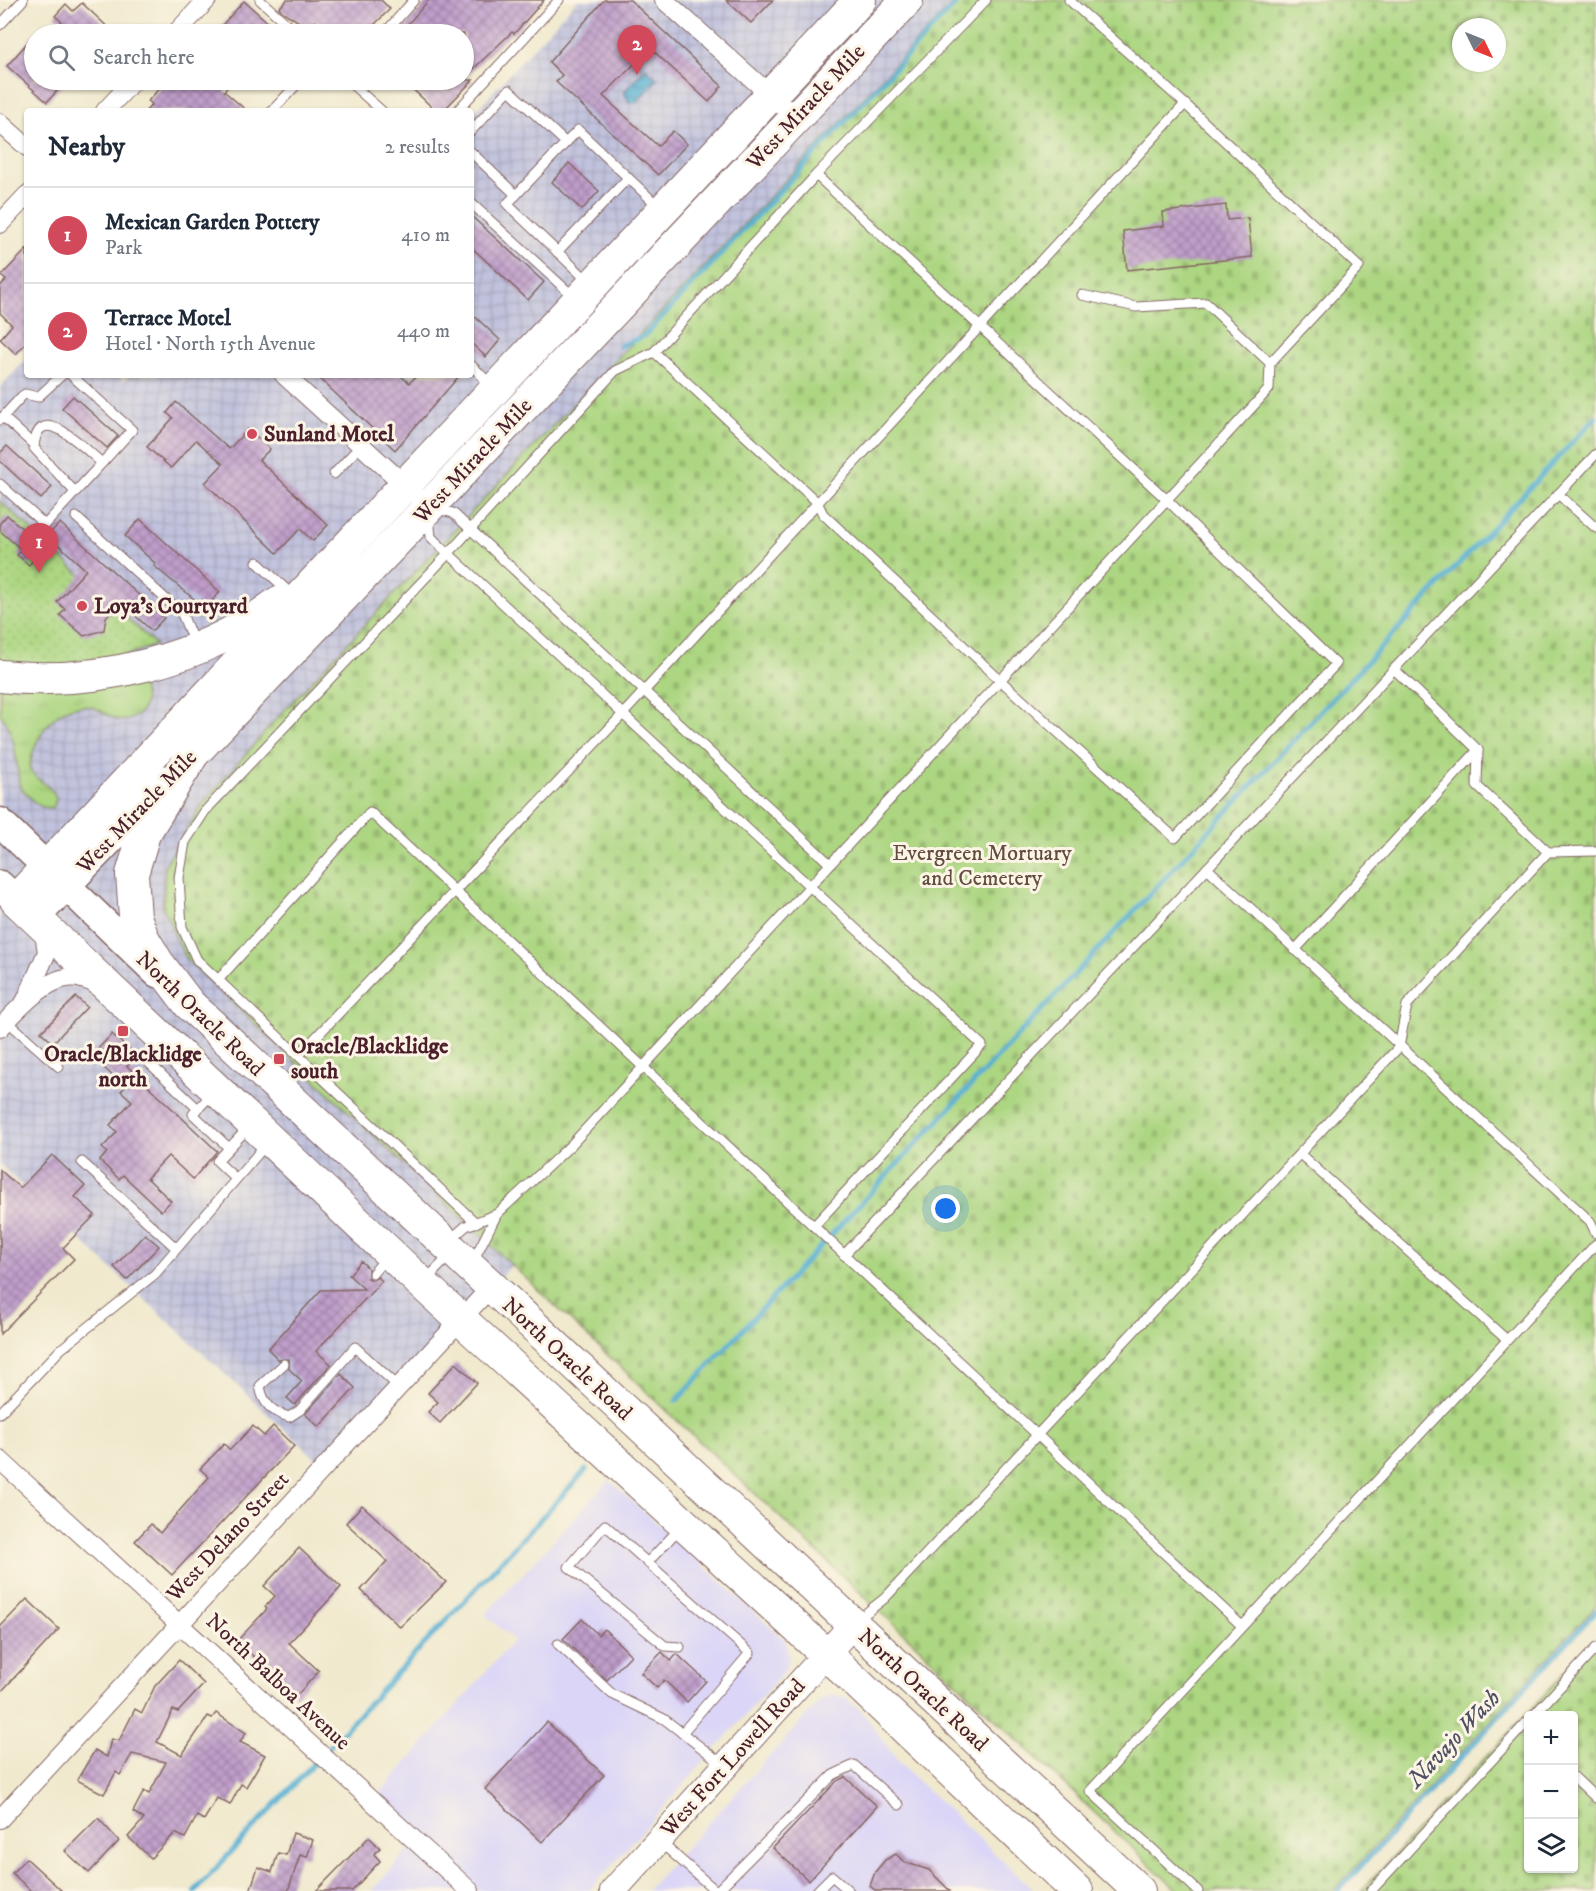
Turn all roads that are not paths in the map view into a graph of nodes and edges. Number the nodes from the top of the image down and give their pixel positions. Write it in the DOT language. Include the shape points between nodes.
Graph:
graph roads {
  1 [pos="23,0"];
  2 [pos="207,0"];
  3 [pos="260,0"];
  4 [pos="414,0"];
  5 [pos="559,0"];
  6 [pos="664,0"];
  7 [pos="860,0"];
  8 [pos="907,0"];
  9 [pos="986,0"];
  10 [pos="1069,0"];
  11 [pos="184,24"];
  12 [pos="287,24"];
  13 [pos="393,24"];
  14 [pos="0,25"];
  15 [pos="125,90"];
  16 [pos="292,90"];
  17 [pos="358,90"];
  18 [pos="770,95"];
  19 [pos="1185,104"];
  20 [pos="108,108"];
  21 [pos="275,108"];
  22 [pos="379,108"];
  23 [pos="460,108"];
  24 [pos="796,118"];
  25 [pos="0,123"];
  26 [pos="474,128"];
  27 [pos="566,143"];
  28 [pos="24,144"];
  29 [pos="474,155"];
  30 [pos="816,175"];
  31 [pos="628,178"];
  32 [pos="516,195"];
  33 [pos="24,198"];
  34 [pos="474,204"];
  35 [pos="662,211"];
  36 [pos="0,224"];
  37 [pos="557,252"];
  38 [pos="585,293"];
  39 [pos="1082,295"];
  40 [pos="979,325"];
  41 [pos="654,352"];
  42 [pos="1270,363"];
  43 [pos="474,368"];
  44 [pos="59,378"];
  45 [pos="74,378"];
  46 [pos="287,378"];
  47 [pos="495,389"];
  48 [pos="1,418"];
  49 [pos="34,445"];
  50 [pos="361,445"];
  51 [pos="1596,453"];
  52 [pos="102,463"];
  53 [pos="334,474"];
  54 [pos="0,484"];
  55 [pos="405,485"];
  56 [pos="75,492"];
  57 [pos="1558,494"];
  58 [pos="1166,499"];
  59 [pos="817,502"];
  60 [pos="429,507"];
  61 [pos="76,517"];
  62 [pos="1596,528"];
  63 [pos="470,530"];
  64 [pos="449,553"];
  65 [pos="337,558"];
  66 [pos="257,562"];
  67 [pos="290,593"];
  68 [pos="196,648"];
  69 [pos="1394,669"];
  70 [pos="0,676"];
  71 [pos="1000,680"];
  72 [pos="644,691"];
  73 [pos="623,714"];
  74 [pos="1478,750"];
  75 [pos="193,754"];
  76 [pos="0,822"];
  77 [pos="1548,852"];
  78 [pos="1594,853"];
  79 [pos="830,864"];
  80 [pos="1207,868"];
  81 [pos="57,877"];
  82 [pos="809,888"];
  83 [pos="455,891"];
  84 [pos="23,907"];
  85 [pos="1295,950"];
  86 [pos="219,979"];
  87 [pos="111,990"];
  88 [pos="25,1002"];
  89 [pos="189,1004"];
  90 [pos="3,1025"];
  91 [pos="1399,1047"];
  92 [pos="299,1055"];
  93 [pos="644,1066"];
  94 [pos="59,1067"];
  95 [pos="207,1099"];
  96 [pos="261,1132"];
  97 [pos="229,1148"];
  98 [pos="1300,1154"];
  99 [pos="82,1161"];
  100 [pos="235,1178"];
  101 [pos="497,1215"];
  102 [pos="476,1223"];
  103 [pos="814,1226"];
  104 [pos="1596,1233"];
  105 [pos="1596,1244"];
  106 [pos="176,1248"];
  107 [pos="844,1255"];
  108 [pos="464,1263"];
  109 [pos="422,1284"];
  110 [pos="460,1320"];
  111 [pos="1507,1340"];
  112 [pos="284,1364"];
  113 [pos="399,1387"];
  114 [pos="0,1413"];
  115 [pos="1038,1435"];
  116 [pos="0,1460"];
  117 [pos="684,1524"];
  118 [pos="648,1562"];
  119 [pos="181,1623"];
  120 [pos="853,1624"];
  121 [pos="1242,1626"];
  122 [pos="558,1644"];
  123 [pos="680,1647"];
  124 [pos="1596,1648"];
  125 [pos="826,1654"];
  126 [pos="1538,1711"];
  127 [pos="1524,1730"];
  128 [pos="682,1733"];
  129 [pos="725,1766"];
  130 [pos="1578,1781"];
  131 [pos="1596,1798"];
  132 [pos="899,1804"];
  133 [pos="0,1819"];
  134 [pos="659,1841"];
  135 [pos="470,1891"];
  136 [pos="613,1891"];
  137 [pos="717,1891"];
  138 [pos="817,1891"];
  139 [pos="849,1891"];
  140 [pos="1077,1891"];
  141 [pos="1139,1891"];
  142 [pos="1198,1891"];
  143 [pos="1371,1891"];
  1 -- 14 [label="lane"];
  2 -- 11 [label="street"];
  3 -- 12 [label="lane"];
  4 -- 13 [label="lane"];
  5 -- 23 [label="lane"];
  6 -- 18 [label="street"];
  7 -- 18 [label="highway, West Miracle Mile"];
  8 -- 24 [label="highway, West Miracle Mile"];
  9 -- 30 [label="lane"];
  10 -- 19 [label="lane"];
  15 -- 20 [label="street"];
  16 -- 21 [label="lane"];
  17 -- 22 [label="lane"];
  18 -- 24 [label="street"];
  18 -- 35 [label="highway, West Miracle Mile"];
  19 -- 40 [label="lane"];
  19 -- 42 [label="lane" via="1359,267"];
  24 -- 60 [label="highway, West Miracle Mile"];
  25 -- 28 [label="street"];
  26 -- 27 [label="lane" via="509,90"];
  27 -- 31 [label="lane" via="578,130"];
  27 -- 32 [label="lane"];
  29 -- 32 [label="lane"];
  30 -- 40 [label="lane"];
  30 -- 41 [label="lane"];
  31 -- 35 [label="lane"];
  31 -- 37 [label="lane"];
  32 -- 37 [label="lane" via="507,204"];
  33 -- 36 [label="street"];
  34 -- 38 [label="lane"];
  35 -- 38 [label="highway, West Miracle Mile"];
  37 -- 38 [label="lane"];
  38 -- 47 [label="highway, West Miracle Mile"];
  39 -- 42 [label="lane" via="1136,307 1206,303"];
  40 -- 58 [label="lane"];
  40 -- 59 [label="lane"];
  41 -- 59 [label="lane"];
  41 -- 63 [label="lane" via="615,371"];
  42 -- 58 [label="lane" via="1269,389"];
  43 -- 47 [label="lane"];
  44 -- 48 [label="lane" via="38,397 25,394"];
  45 -- 52 [label="lane" via="132,430"];
  46 -- 50 [label="street"];
  47 -- 55 [label="highway, West Miracle Mile"];
  48 -- 49 [label="lane"];
  49 -- 52 [label="lane" via="42,429 50,426 61,429"];
  49 -- 56 [label="lane" via="39,456"];
  50 -- 53 [label="lane"];
  50 -- 55 [label="street"];
  51 -- 57 [label="lane"];
  52 -- 56 [label="lane"];
  54 -- 56 [label="lane" via="45,525"];
  55 -- 60 [label="street"];
  55 -- 65 [label="highway, West Miracle Mile"];
  57 -- 62 [label="lane"];
  57 -- 69 [label="lane"];
  58 -- 71 [label="lane"];
  58 -- 71 [label="lane" via="1336,663 1328,672 1175,838"];
  59 -- 71 [label="lane" via="823,514"];
  59 -- 72 [label="lane"];
  60 -- 63 [label="lane" via="453,513"];
  60 -- 64 [label="lane" via="431,537"];
  60 -- 75 [label="highway, West Miracle Mile"];
  61 -- 68 [label="lane" via="182,614"];
  63 -- 64 [label="lane"];
  63 -- 72 [label="lane"];
  64 -- 73 [label="lane"];
  64 -- 86 [label="lane" via="205,811 185,842 179,878 182,927 197,960"];
  65 -- 67 [label="highway"];
  65 -- 81 [label="highway, West Miracle Mile"];
  66 -- 67 [label="lane"];
  67 -- 68 [label="highway" via="246,624"];
  68 -- 70 [label="highway" via="101,674"];
  69 -- 74 [label="lane"];
  69 -- 80 [label="lane"];
  71 -- 79 [label="lane"];
  72 -- 73 [label="lane"];
  72 -- 79 [label="lane"];
  73 -- 82 [label="lane"];
  73 -- 83 [label="lane"];
  74 -- 77 [label="lane" via="1477,786"];
  74 -- 85 [label="lane"];
  75 -- 81 [label="main road, West Miracle Mile"];
  75 -- 89 [label="highway" via="144,834 132,874 135,917 143,938"];
  76 -- 81 [label="main road, North Oracle Road"];
  77 -- 78 [label="lane"];
  77 -- 91 [label="lane" via="1407,1005"];
  79 -- 82 [label="lane"];
  80 -- 85 [label="lane"];
  80 -- 107 [label="lane"];
  81 -- 84 [label="highway, West Miracle Mile"];
  81 -- 89 [label="main road, North Oracle Road"];
  82 -- 93 [label="lane"];
  82 -- 103 [label="lane" via="982,1045"];
  83 -- 86 [label="lane" via="370,812"];
  83 -- 92 [label="lane"];
  83 -- 93 [label="lane"];
  84 -- 87 [label="highway, North Oracle Road"];
  84 -- 88 [label="street" via="47,952"];
  85 -- 91 [label="lane"];
  86 -- 92 [label="lane"];
  87 -- 88 [label="street" via="68,977"];
  87 -- 95 [label="highway, North Oracle Road" via="164,1040"];
  88 -- 90 [label="street"];
  89 -- 108 [label="highway, North Oracle Road"];
  90 -- 94 [label="lane"];
  91 -- 98 [label="lane"];
  91 -- 104 [label="lane" via="1590,1221"];
  92 -- 102 [label="lane"];
  93 -- 101 [label="lane" via="571,1145"];
  93 -- 103 [label="lane"];
  95 -- 96 [label="highway, North Oracle Road"];
  95 -- 97 [label="lane" via="193,1114"];
  96 -- 97 [label="lane"];
  96 -- 100 [label="lane"];
  96 -- 109 [label="highway, North Oracle Road" via="382,1263"];
  97 -- 100 [label="lane" via="217,1161"];
  98 -- 111 [label="lane"];
  98 -- 115 [label="lane"];
  99 -- 106 [label="lane"];
  100 -- 106 [label="lane"];
  101 -- 102 [label="lane"];
  101 -- 108 [label="lane"];
  102 -- 108 [label="lane" via="466,1227"];
  103 -- 107 [label="lane"];
  105 -- 111 [label="lane"];
  106 -- 114 [label="lane" via="155,1274 61,1349"];
  107 -- 115 [label="lane"];
  108 -- 109 [label="lane"];
  108 -- 110 [label="street, West Delano Street"];
  108 -- 120 [label="highway, North Oracle Road"];
  109 -- 110 [label="highway, North Oracle Road"];
  110 -- 113 [label="street, West Delano Street"];
  110 -- 117 [label="highway, North Oracle Road"];
  111 -- 121 [label="lane"];
  112 -- 113 [label="lane" via="260,1386 262,1400 289,1417 300,1410 355,1347"];
  113 -- 119 [label="street, West Delano Street"];
  115 -- 120 [label="lane" via="885,1598"];
  115 -- 121 [label="lane"];
  116 -- 119 [label="street, North Balboa Avenue"];
  117 -- 118 [label="lane"];
  117 -- 125 [label="highway, North Oracle Road"];
  118 -- 123 [label="lane" via="605,1524 569,1567 665,1646"];
  118 -- 128 [label="lane" via="750,1653"];
  119 -- 133 [label="street, West Delano Street"];
  119 -- 135 [label="street, North Balboa Avenue"];
  120 -- 125 [label="main road, West Fort Lowell Road"];
  120 -- 141 [label="highway, North Oracle Road"];
  121 -- 142 [label="lane" via="1090,1791"];
  122 -- 128 [label="lane" via="612,1694 664,1719"];
  124 -- 126 [label="lane"];
  125 -- 129 [label="main road, West Fort Lowell Road"];
  125 -- 140 [label="highway, North Oracle Road"];
  127 -- 143 [label="lane"];
  128 -- 129 [label="lane"];
  129 -- 134 [label="main road, West Fort Lowell Road"];
  130 -- 131 [label="lane"];
  132 -- 137 [label="lane" via="854,1765 832,1774"];
  134 -- 136 [label="main road, West Fort Lowell Road"];
  134 -- 137 [label="lane"];
  138 -- 139 [label="lane" via="832,1876"];
}
